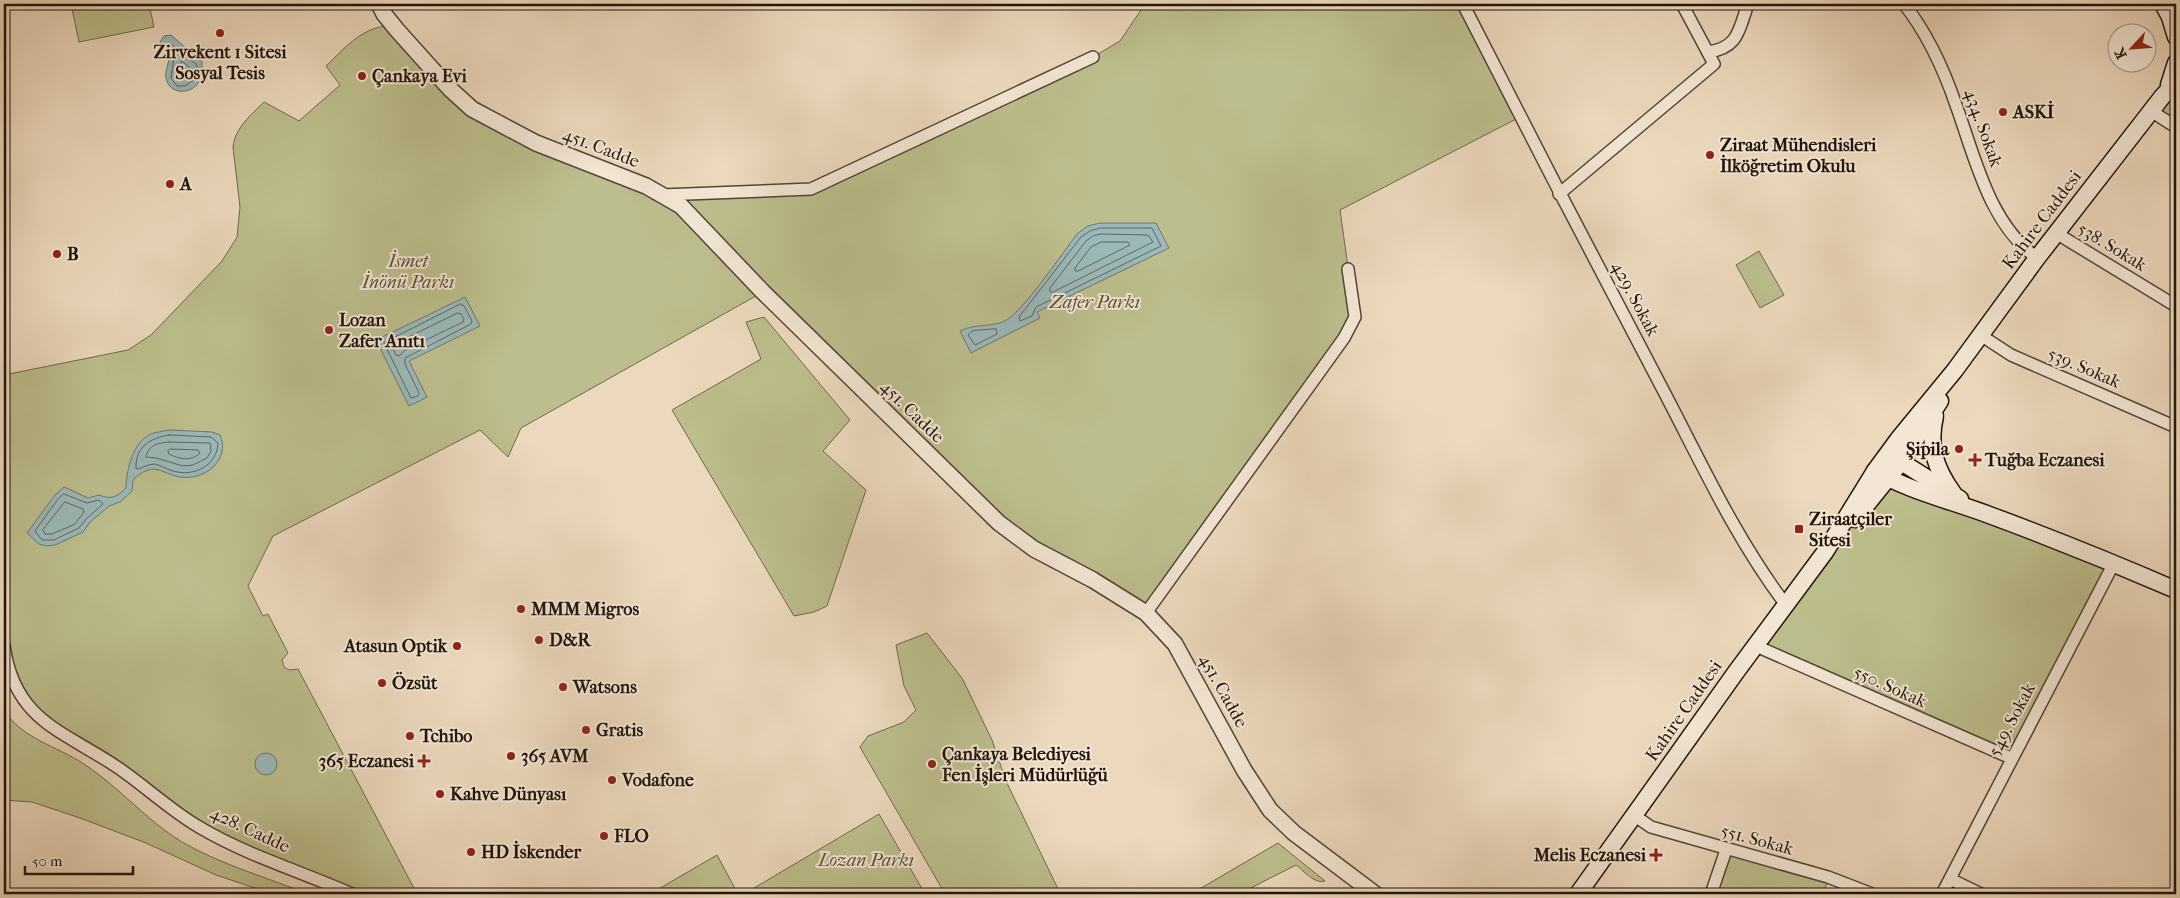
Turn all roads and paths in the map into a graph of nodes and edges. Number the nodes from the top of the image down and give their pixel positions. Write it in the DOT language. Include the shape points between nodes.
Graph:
graph roads {
  1 [pos="379,4"];
  2 [pos="1463,4"];
  3 [pos="1682,4"];
  4 [pos="1748,4"];
  5 [pos="1904,4"];
  6 [pos="2163,4"];
  7 [pos="2176,37"];
  8 [pos="1708,52"];
  9 [pos="1093,57"];
  10 [pos="2176,63"];
  11 [pos="2172,85"];
  12 [pos="2151,112"];
  13 [pos="2176,128"];
  14 [pos="662,194"];
  15 [pos="1559,194"];
  16 [pos="2056,234"];
  17 [pos="2037,258"];
  18 [pos="1348,269"];
  19 [pos="2176,306"];
  20 [pos="1982,336"];
  21 [pos="1955,370"];
  22 [pos="1937,406"];
  23 [pos="2176,426"];
  24 [pos="1894,458"];
  25 [pos="1882,475"];
  26 [pos="1956,497"];
  27 [pos="1991,515"];
  28 [pos="2114,563"];
  29 [pos="2176,590"];
  30 [pos="1786,605"];
  31 [pos="1146,613"];
  32 [pos="4,646"];
  33 [pos="1756,646"];
  34 [pos="2011,758"];
  35 [pos="1634,816"];
  36 [pos="1726,850"];
  37 [pos="1950,879"];
  38 [pos="352,894"];
  39 [pos="1375,894"];
  40 [pos="1578,894"];
  41 [pos="1711,894"];
  42 [pos="1872,894"];
  43 [pos="1942,894"];
  44 [pos="1981,894"];
  1 -- 14 [label="street, 451. Cadde" via="397,30 472,109 536,143"];
  2 -- 15 [label="street, 429. Sokak"];
  3 -- 8 [label="street"];
  4 -- 8 [label="street" via="1738,35 1729,46"];
  5 -- 17 [label="street, 434. Sokak" via="1915,17 1937,58 1993,203 2023,248"];
  6 -- 7 [label="main road"];
  8 -- 15 [label="street" via="1714,64"];
  9 -- 14 [label="street" via="811,189"];
  10 -- 11 [label="main road, Kahire Caddesi"];
  11 -- 12 [label="main road, Kahire Caddesi"];
  12 -- 13 [label="street"];
  12 -- 16 [label="main road, Kahire Caddesi"];
  14 -- 31 [label="street, 451. Cadde" via="681,206 763,292 999,523 1034,549"];
  15 -- 30 [label="street, 429. Sokak" via="1750,554"];
  16 -- 17 [label="main road, Kahire Caddesi"];
  16 -- 19 [label="street, 538. Sokak"];
  17 -- 20 [label="main road, Kahire Caddesi"];
  18 -- 31 [label="street" via="1354,317 1344,338"];
  20 -- 21 [label="main road, Kahire Caddesi"];
  20 -- 23 [label="street, 539. Sokak" via="2011,355"];
  21 -- 22 [label="main road, Kahire Caddesi"];
  21 -- 24 [label="main road, Kahire Caddesi"];
  22 -- 24 [label="main road, Kahire Caddesi"];
  22 -- 26 [label="main road" via="1931,444 1941,473"];
  24 -- 25 [label="main road, Kahire Caddesi"];
  24 -- 26 [label="main road"];
  25 -- 27 [label="main road" via="1916,491"];
  25 -- 30 [label="main road, Kahire Caddesi"];
  26 -- 27 [label="main road"];
  27 -- 28 [label="main road"];
  28 -- 29 [label="main road"];
  28 -- 34 [label="street, 549. Sokak"];
  30 -- 33 [label="main road, Kahire Caddesi"];
  31 -- 39 [label="street, 451. Cadde" via="1175,644 1244,770 1270,810 1294,833"];
  32 -- 38 [label="street, 428. Cadde" via="7,668 14,685 48,726 116,767 220,839"];
  33 -- 34 [label="street, 550. Sokak"];
  33 -- 35 [label="main road, Kahire Caddesi"];
  34 -- 37 [label="street, 549. Sokak"];
  35 -- 36 [label="street, 551. Sokak" via="1651,827"];
  35 -- 40 [label="main road, Kahire Caddesi"];
  36 -- 41 [label="street"];
  36 -- 42 [label="street, 551. Sokak" via="1828,877"];
  37 -- 43 [label="street, 549. Sokak"];
  37 -- 44 [label="street"];
}
